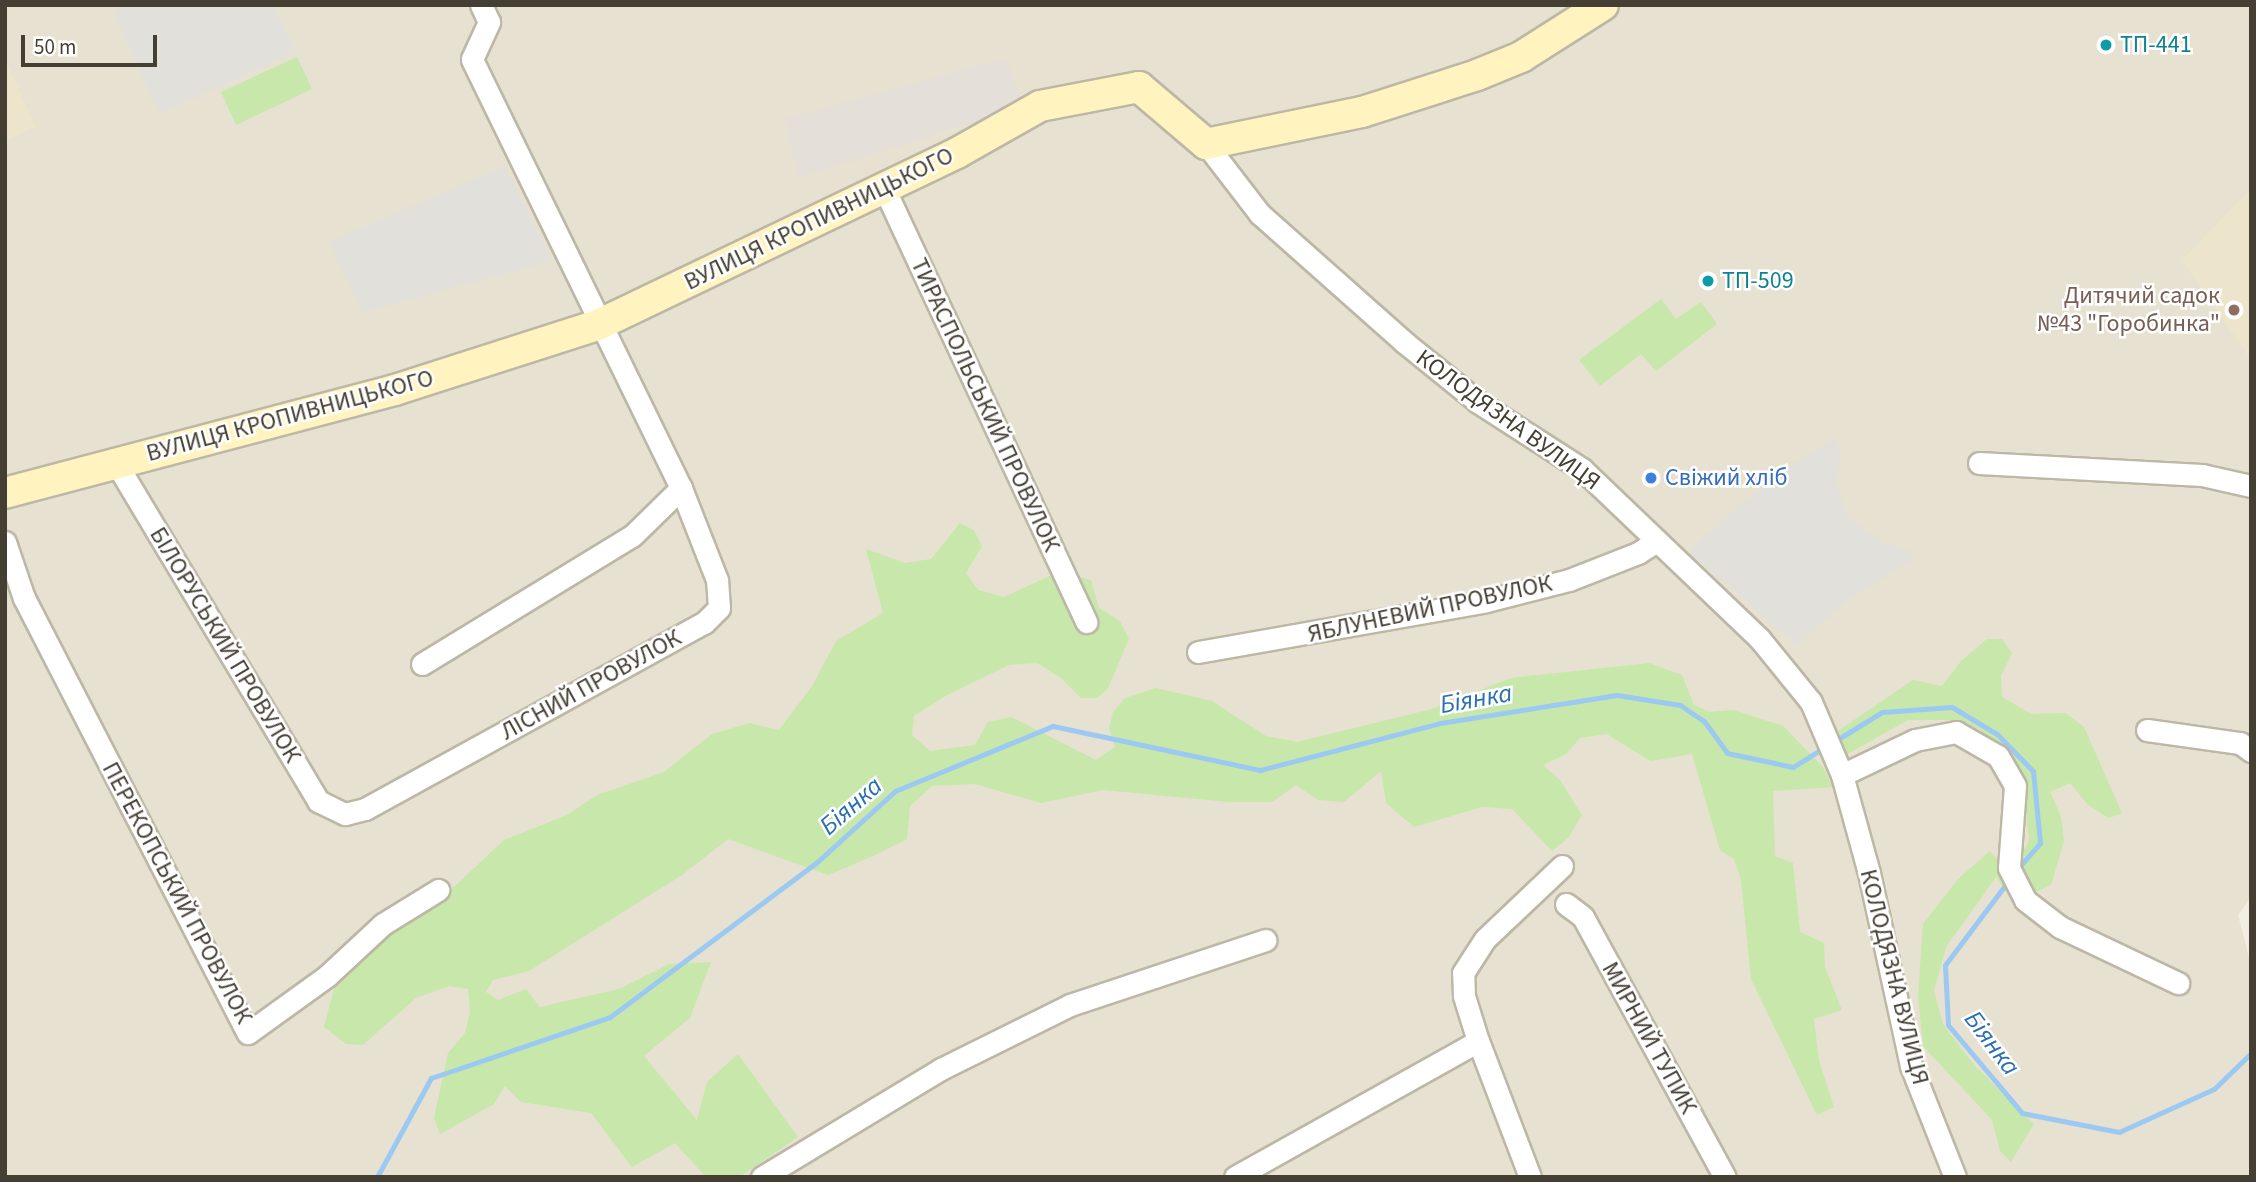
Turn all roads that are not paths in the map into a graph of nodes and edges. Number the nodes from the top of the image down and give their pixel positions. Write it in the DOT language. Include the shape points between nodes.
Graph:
graph roads {
  1 [pos="481,5"];
  2 [pos="1603,5"];
  3 [pos="1206,145"];
  4 [pos="884,188"];
  5 [pos="600,324"];
  6 [pos="116,463"];
  7 [pos="1979,463"];
  8 [pos="681,488"];
  9 [pos="2249,490"];
  10 [pos="5,493"];
  11 [pos="5,542"];
  12 [pos="1655,542"];
  13 [pos="1086,622"];
  14 [pos="1198,652"];
  15 [pos="422,664"];
  16 [pos="2147,730"];
  17 [pos="2251,751"];
  18 [pos="1839,770"];
  19 [pos="345,814"];
  20 [pos="1562,866"];
  21 [pos="438,890"];
  22 [pos="1566,904"];
  23 [pos="1265,940"];
  24 [pos="2178,984"];
  25 [pos="1478,1041"];
  26 [pos="762,1177"];
  27 [pos="1235,1177"];
  28 [pos="1530,1177"];
  29 [pos="1725,1177"];
  30 [pos="1955,1177"];
  1 -- 5 [label="street, ЛІСНИЙ ПРОВУЛОК" via="489,23 472,59"];
  2 -- 3 [label="main road" via="1521,57 1478,75 1362,111"];
  3 -- 4 [label="main road, ВУЛИЦЯ КРОПИВНИЦЬКОГО" via="1139,87 1041,106"];
  3 -- 12 [label="street, КОЛОДЯЗНА ВУЛИЦЯ" via="1260,214 1394,333 1478,402 1582,469"];
  4 -- 5 [label="main road, ВУЛИЦЯ КРОПИВНИЦЬКОГО"];
  4 -- 13 [label="street, ТИРАСПОЛЬСЬКИЙ ПРОВУЛОК"];
  5 -- 6 [label="main road, ВУЛИЦЯ КРОПИВНИЦЬКОГО" via="395,390"];
  5 -- 8 [label="street, ЛІСНИЙ ПРОВУЛОК"];
  6 -- 10 [label="main road, ВУЛИЦЯ КРОПИВНИЦЬКОГО"];
  6 -- 19 [label="street, БІЛОРУСЬКИЙ ПРОВУЛОК" via="318,801"];
  7 -- 9 [label="street" via="2202,475"];
  8 -- 15 [label="street" via="632,536"];
  8 -- 19 [label="street, ЛІСНИЙ ПРОВУЛОК" via="717,580 719,608 704,623 365,809"];
  11 -- 21 [label="street, ПЕРЕКОПСЬКИЙ ПРОВУЛОК" via="29,610 248,1033 327,975 383,924"];
  12 -- 14 [label="street, ЯБЛУНЕВИЙ ПРОВУЛОК" via="1569,580 1486,601"];
  12 -- 18 [label="street, КОЛОДЯЗНА ВУЛИЦЯ" via="1759,638 1811,702"];
  16 -- 17 [label="street" via="2240,743"];
  18 -- 24 [label="street" via="1915,740 1956,732 1998,756 2015,786 2013,877 2025,900 2060,927"];
  18 -- 30 [label="street, КОЛОДЯЗНА ВУЛИЦЯ" via="1884,931 1911,1066"];
  20 -- 25 [label="street" via="1485,939 1464,973 1464,996"];
  22 -- 29 [label="street, МИРНИЙ ТУПИК" via="1583,917"];
  23 -- 26 [label="street" via="1070,1005 941,1069"];
  25 -- 27 [label="street"];
  25 -- 28 [label="street"];
}
